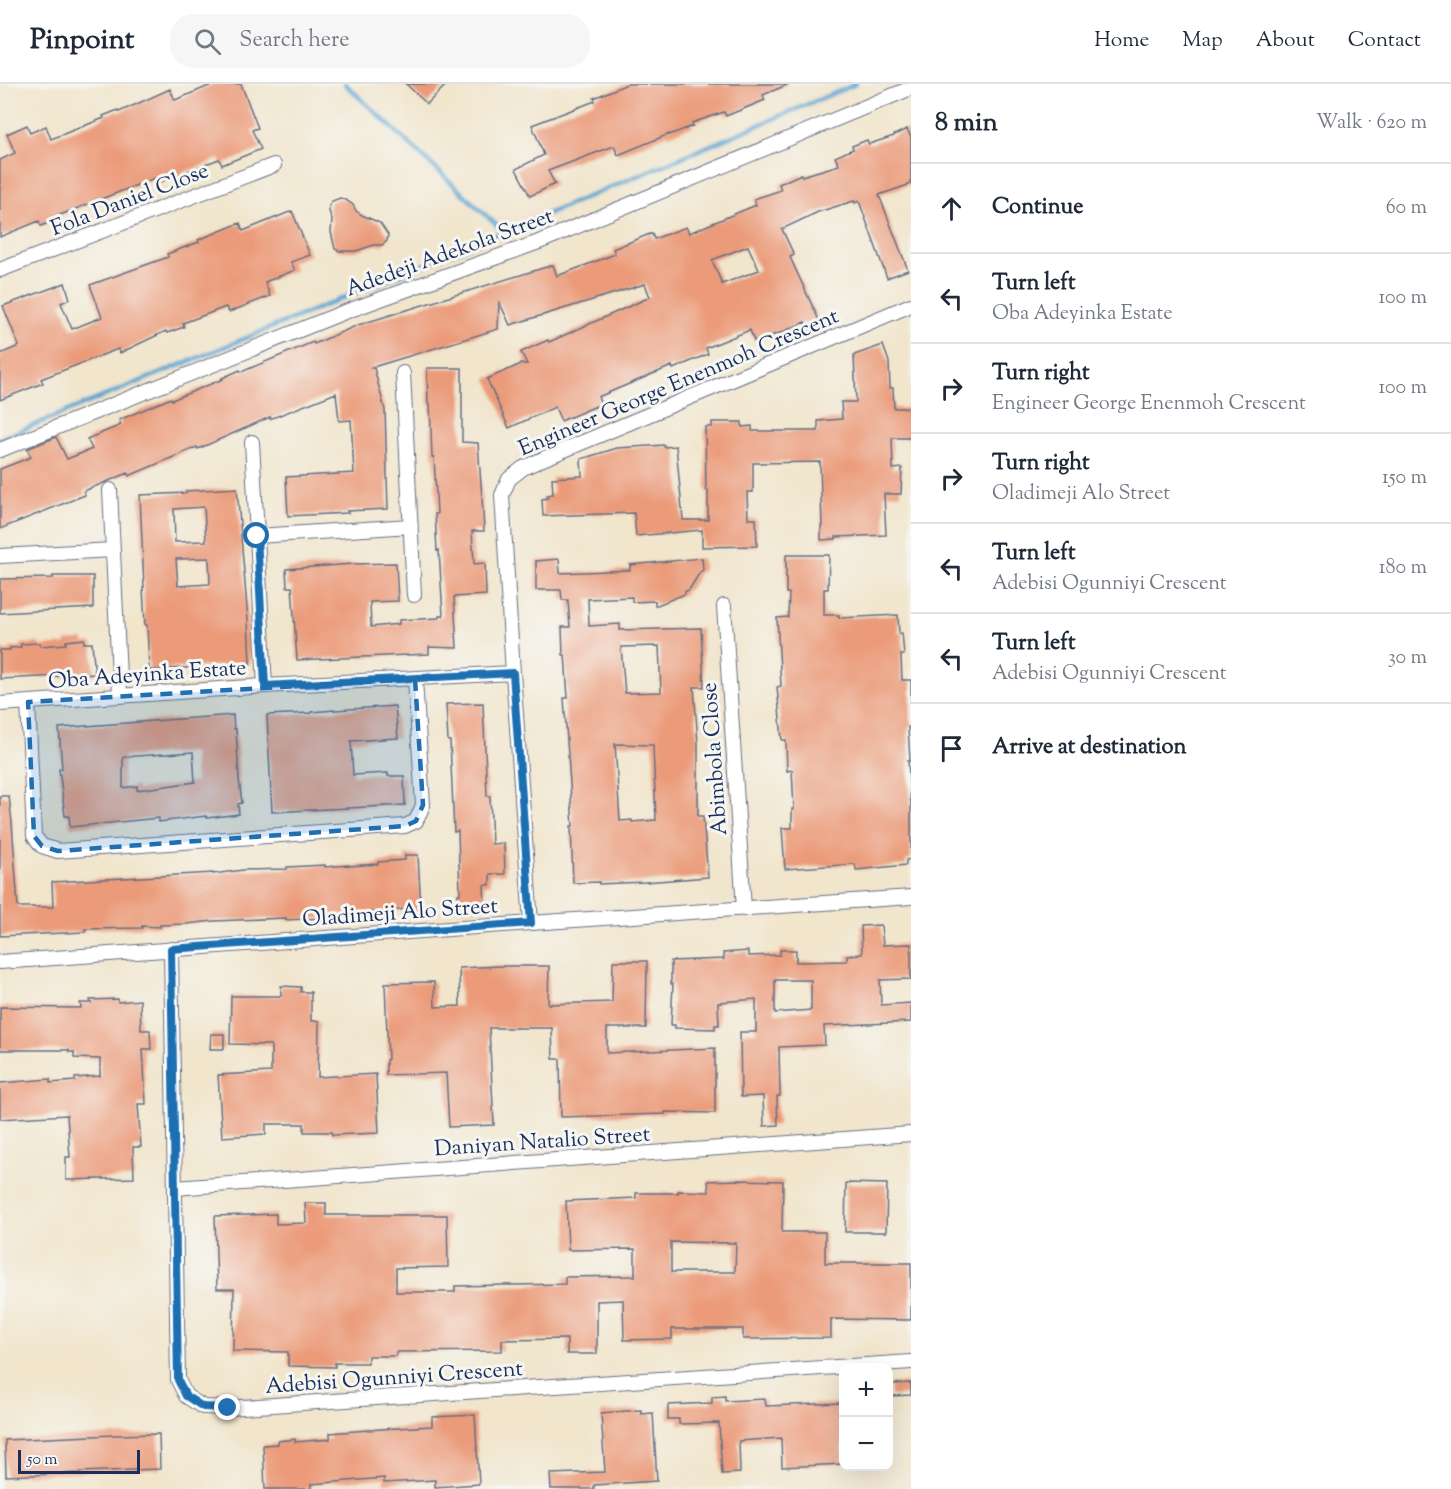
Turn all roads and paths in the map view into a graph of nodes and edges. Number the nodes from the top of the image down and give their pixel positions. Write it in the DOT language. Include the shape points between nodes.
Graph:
graph roads {
  1 [pos="911,88"];
  2 [pos="274,165"];
  3 [pos="0,270"];
  4 [pos="911,305"];
  5 [pos="403,373"];
  6 [pos="252,442"];
  7 [pos="0,450"];
  8 [pos="110,490"];
  9 [pos="411,526"];
  10 [pos="257,536"];
  11 [pos="113,550"];
  12 [pos="0,556"];
  13 [pos="414,595"];
  14 [pos="724,606"];
  15 [pos="513,673"];
  16 [pos="416,679"];
  17 [pos="265,686"];
  18 [pos="120,696"];
  19 [pos="28,702"];
  20 [pos="0,704"];
  21 [pos="911,897"];
  22 [pos="744,909"];
  23 [pos="531,923"];
  24 [pos="171,949"];
  25 [pos="0,962"];
  26 [pos="911,1134"];
  27 [pos="175,1188"];
  28 [pos="911,1362"];
  1 -- 7 [label="street, Adedeji Adekola Street" via="539,242 342,313"];
  2 -- 3 [label="street, Fola Daniel Close"];
  4 -- 15 [label="street, Engineer George Enenmoh Crescent" via="544,458 509,479 502,495"];
  5 -- 9 [label="street"];
  6 -- 10 [label="street"];
  8 -- 11 [label="street"];
  9 -- 10 [label="street"];
  9 -- 13 [label="street"];
  10 -- 17 [label="street"];
  11 -- 12 [label="street"];
  11 -- 18 [label="street"];
  14 -- 22 [label="street, Abimbola Close"];
  15 -- 16 [label="street, Oba Adeyinka Estate"];
  15 -- 23 [label="street, Engineer George Enenmoh Crescent"];
  16 -- 17 [label="street, Oba Adeyinka Estate"];
  16 -- 19 [label="street" via="423,805 416,821 405,826 58,851 42,846 34,836"];
  17 -- 18 [label="street, Oba Adeyinka Estate"];
  18 -- 19 [label="street, Oba Adeyinka Estate"];
  19 -- 20 [label="street, Oba Adeyinka Estate"];
  21 -- 22 [label="street, Oladimeji Alo Street"];
  22 -- 23 [label="street, Oladimeji Alo Street"];
  23 -- 24 [label="street, Oladimeji Alo Street"];
  24 -- 25 [label="street, Oladimeji Alo Street"];
  24 -- 27 [label="street, Adebisi Ogunniyi Crescent"];
  26 -- 27 [label="street, Daniyan Natalio Street"];
  27 -- 28 [label="street, Adebisi Ogunniyi Crescent" via="178,1380 186,1396 203,1407"];
}
